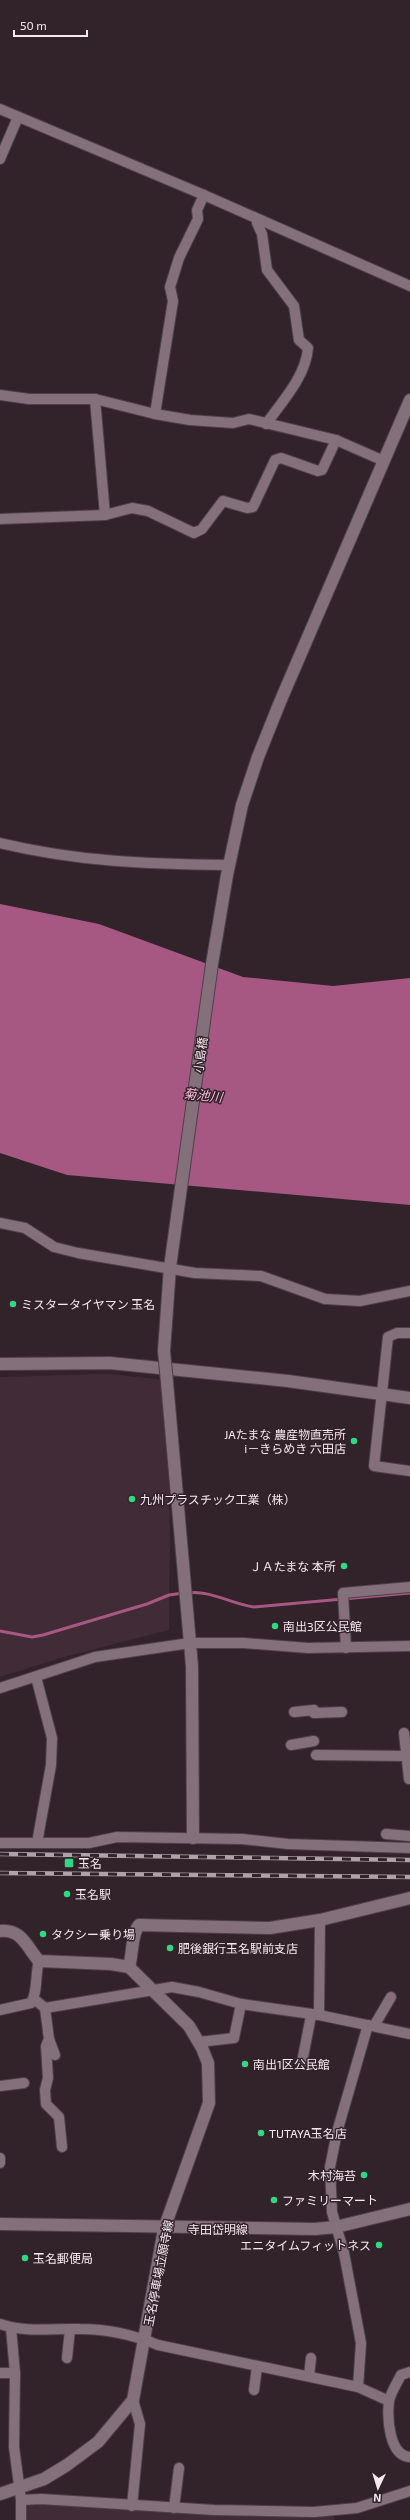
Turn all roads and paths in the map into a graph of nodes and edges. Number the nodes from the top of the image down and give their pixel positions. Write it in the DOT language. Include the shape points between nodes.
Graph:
graph roads {
  1 [pos="0,109"];
  2 [pos="18,117"];
  3 [pos="0,159"];
  4 [pos="204,194"];
  5 [pos="259,220"];
  6 [pos="410,286"];
  7 [pos="0,395"];
  8 [pos="95,398"];
  9 [pos="410,400"];
  10 [pos="155,414"];
  11 [pos="266,424"];
  12 [pos="336,440"];
  13 [pos="384,461"];
  14 [pos="105,515"];
  15 [pos="0,519"];
  16 [pos="0,843"];
  17 [pos="228,870"];
  18 [pos="0,1223"];
  19 [pos="170,1263"];
  20 [pos="410,1291"];
  21 [pos="410,1333"];
  22 [pos="0,1364"];
  23 [pos="382,1395"];
  24 [pos="410,1398"];
  25 [pos="410,1471"];
  26 [pos="410,1587"];
  27 [pos="190,1643"];
  28 [pos="410,1646"];
  29 [pos="346,1648"];
  30 [pos="36,1677"];
  31 [pos="0,1688"];
  32 [pos="294,1712"];
  33 [pos="342,1712"];
  34 [pos="404,1733"];
  35 [pos="314,1741"];
  36 [pos="291,1745"];
  37 [pos="316,1755"];
  38 [pos="408,1763"];
  39 [pos="409,1779"];
  40 [pos="386,1834"];
  41 [pos="410,1836"];
  42 [pos="193,1838"];
  43 [pos="0,1843"];
  44 [pos="37,1843"];
  45 [pos="410,1848"];
  46 [pos="410,1898"];
  47 [pos="320,1920"];
  48 [pos="0,1931"];
  49 [pos="39,1961"];
  50 [pos="129,1967"];
  51 [pos="152,1990"];
  52 [pos="391,1997"];
  53 [pos="34,1999"];
  54 [pos="240,2004"];
  55 [pos="45,2008"];
  56 [pos="0,2010"];
  57 [pos="315,2016"];
  58 [pos="371,2026"];
  59 [pos="410,2034"];
  60 [pos="49,2039"];
  61 [pos="199,2042"];
  62 [pos="55,2055"];
  63 [pos="302,2062"];
  64 [pos="24,2084"];
  65 [pos="0,2086"];
  66 [pos="62,2147"];
  67 [pos="0,2158"];
  68 [pos="0,2163"];
  69 [pos="410,2209"];
  70 [pos="0,2224"];
  71 [pos="336,2227"];
  72 [pos="164,2229"];
  73 [pos="0,2324"];
  74 [pos="11,2328"];
  75 [pos="70,2329"];
  76 [pos="145,2340"];
  77 [pos="67,2358"];
  78 [pos="310,2358"];
  79 [pos="258,2367"];
  80 [pos="410,2372"];
  81 [pos="0,2373"];
  82 [pos="15,2373"];
  83 [pos="309,2376"];
  84 [pos="358,2387"];
  85 [pos="254,2390"];
  86 [pos="133,2400"];
  87 [pos="389,2401"];
  88 [pos="410,2457"];
  89 [pos="179,2468"];
  90 [pos="19,2487"];
  91 [pos="410,2490"];
  92 [pos="0,2494"];
  93 [pos="22,2500"];
  94 [pos="132,2506"];
  95 [pos="174,2508"];
  96 [pos="338,2516"];
  97 [pos="21,2520"];
  1 -- 2 [label="street"];
  2 -- 3 [label="street"];
  2 -- 4 [label="street"];
  4 -- 5 [label="street"];
  4 -- 10 [label="street" via="197,210 198,219 179,258 170,287 173,301"];
  5 -- 6 [label="street"];
  5 -- 11 [label="street" via="257,223 262,234 267,270 294,306 299,340 308,348 308,356 294,386"];
  7 -- 8 [label="street" via="29,399"];
  8 -- 10 [label="street"];
  8 -- 14 [label="street"];
  9 -- 13 [label="street, 小島橋"];
  10 -- 11 [label="street" via="202,421 249,420"];
  11 -- 12 [label="street"];
  12 -- 13 [label="street"];
  12 -- 14 [label="street" via="322,470 281,458 275,460 253,507 247,508 223,501 202,529 194,533 148,511 132,508"];
  13 -- 17 [label="street, 小島橋" via="258,756 242,805"];
  14 -- 15 [label="street"];
  16 -- 17 [label="street" via="70,858"];
  17 -- 19 [label="street, 小島橋"];
  18 -- 19 [label="street" via="25,1228 54,1247"];
  19 -- 20 [label="street" via="195,1273 261,1276 325,1299 360,1301"];
  19 -- 27 [label="street, 小島橋, bridge" via="164,1351"];
  21 -- 23 [label="street" via="397,1333 388,1337"];
  22 -- 23 [label="street" via="125,1364 281,1380"];
  23 -- 24 [label="street"];
  23 -- 25 [label="street" via="374,1466"];
  26 -- 29 [label="street" via="342,1593"];
  27 -- 29 [label="street"];
  27 -- 30 [label="street" via="95,1657"];
  27 -- 42 [label="street, 小島橋"];
  28 -- 29 [label="street"];
  30 -- 31 [label="street"];
  30 -- 44 [label="street" via="52,1738 51,1765"];
  32 -- 33 [label="street"];
  34 -- 38 [label="street"];
  35 -- 36 [label="street"];
  37 -- 38 [label="street"];
  38 -- 39 [label="street"];
  40 -- 41 [label="street"];
  42 -- 44 [label="street" via="117,1837 89,1843"];
  42 -- 45 [label="street"];
  43 -- 44 [label="street"];
  46 -- 47 [label="street"];
  47 -- 50 [label="street" via="270,1928 139,1926 135,1931"];
  47 -- 57 [label="street"];
  48 -- 49 [label="street" via="10,1930 18,1934"];
  49 -- 50 [label="street"];
  49 -- 53 [label="street" via="35,1972"];
  50 -- 51 [label="street, 玉名停車場立願寺線"];
  51 -- 54 [label="street" via="172,1987"];
  51 -- 55 [label="street"];
  51 -- 61 [label="street, 玉名停車場立願寺線" via="189,2026"];
  52 -- 58 [label="street"];
  53 -- 55 [label="street"];
  53 -- 56 [label="street" via="31,2003"];
  54 -- 57 [label="street"];
  54 -- 61 [label="street" via="234,2038"];
  55 -- 60 [label="street"];
  57 -- 58 [label="street"];
  57 -- 63 [label="street"];
  58 -- 59 [label="street"];
  58 -- 71 [label="street" via="337,2132 330,2167 332,2212"];
  60 -- 62 [label="street"];
  60 -- 66 [label="street" via="46,2046 46,2104 59,2117"];
  61 -- 72 [label="street, 玉名停車場立願寺線" via="208,2063 208,2104"];
  64 -- 65 [label="street"];
  67 -- 68 [label="street"];
  69 -- 71 [label="street, 寺田岱明線"];
  70 -- 72 [label="street, 寺田岱明線"];
  71 -- 72 [label="street, 寺田岱明線" via="315,2230"];
  71 -- 84 [label="street" via="344,2253 361,2343"];
  72 -- 76 [label="street, 玉名停車場立願寺線"];
  73 -- 74 [label="street"];
  74 -- 75 [label="street"];
  74 -- 82 [label="street"];
  75 -- 76 [label="street" via="109,2332"];
  75 -- 77 [label="street"];
  76 -- 79 [label="street"];
  76 -- 86 [label="street, 玉名停車場立願寺線"];
  78 -- 83 [label="street"];
  79 -- 83 [label="street"];
  79 -- 85 [label="street"];
  80 -- 87 [label="street" via="401,2375"];
  81 -- 82 [label="street"];
  82 -- 90 [label="street" via="14,2447"];
  83 -- 84 [label="street"];
  84 -- 87 [label="street"];
  86 -- 90 [label="street, 玉名停車場立願寺線" via="98,2442 44,2479"];
  86 -- 94 [label="street" via="140,2424"];
  87 -- 88 [label="street" via="392,2443 397,2452 404,2457"];
  89 -- 95 [label="street"];
  90 -- 92 [label="street, 玉名停車場立願寺線"];
  90 -- 93 [label="street"];
  91 -- 96 [label="street"];
  93 -- 94 [label="street"];
  93 -- 97 [label="street"];
  94 -- 95 [label="street"];
  95 -- 96 [label="street"];
}
